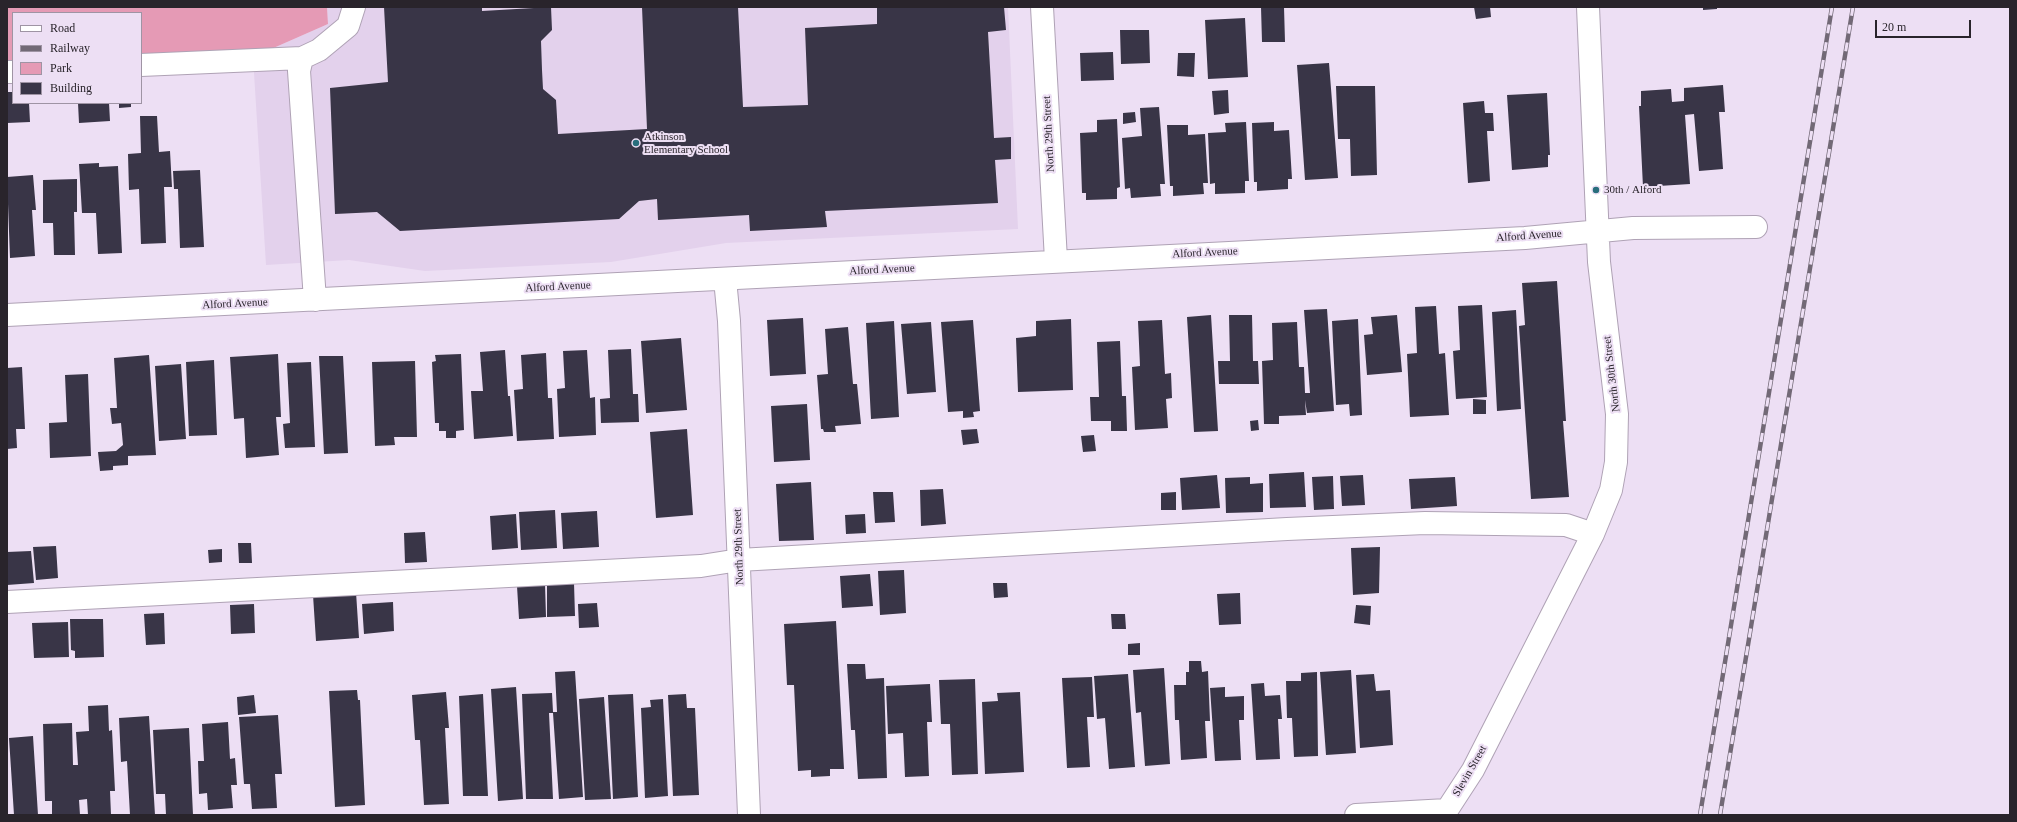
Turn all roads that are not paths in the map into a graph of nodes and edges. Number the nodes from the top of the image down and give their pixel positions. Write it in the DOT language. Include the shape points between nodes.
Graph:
graph roads {
  1 [pos="354,7"];
  2 [pos="1042,7"];
  3 [pos="1588,7"];
  4 [pos="302,58"];
  5 [pos="142,65"];
  6 [pos="1756,227"];
  7 [pos="1598,231"];
  8 [pos="1056,260"];
  9 [pos="725,279"];
  10 [pos="315,300"];
  11 [pos="7,315"];
  12 [pos="1593,534"];
  13 [pos="739,560"];
  14 [pos="7,602"];
  15 [pos="1501,715"];
  16 [pos="1446,812"];
  17 [pos="749,815"];
  18 [pos="1356,815"];
  1 -- 4 [label="street" via="348,26 319,50"];
  2 -- 8 [label="street, North 29th Street"];
  3 -- 7 [label="street, North 30th Street"];
  4 -- 5 [label="street"];
  4 -- 10 [label="street" via="299,71"];
  6 -- 7 [label="street, Alford Avenue" via="1633,228"];
  7 -- 8 [label="street, Alford Avenue" via="1525,238"];
  7 -- 12 [label="street, North 30th Street" via="1599,262 1617,422 1616,462 1611,490"];
  8 -- 9 [label="street, Alford Avenue"];
  9 -- 10 [label="street, Alford Avenue"];
  9 -- 13 [label="street, North 29th Street"];
  10 -- 11 [label="street, Alford Avenue"];
  12 -- 13 [label="street" via="1566,525 1425,523"];
  12 -- 15 [label="street, North 30th Street"];
  13 -- 14 [label="street" via="701,566"];
  13 -- 17 [label="street, North 29th Street"];
  15 -- 16 [label="street, Slevin Street" via="1473,770"];
  16 -- 18 [label="street, Slevin Street"];
}
